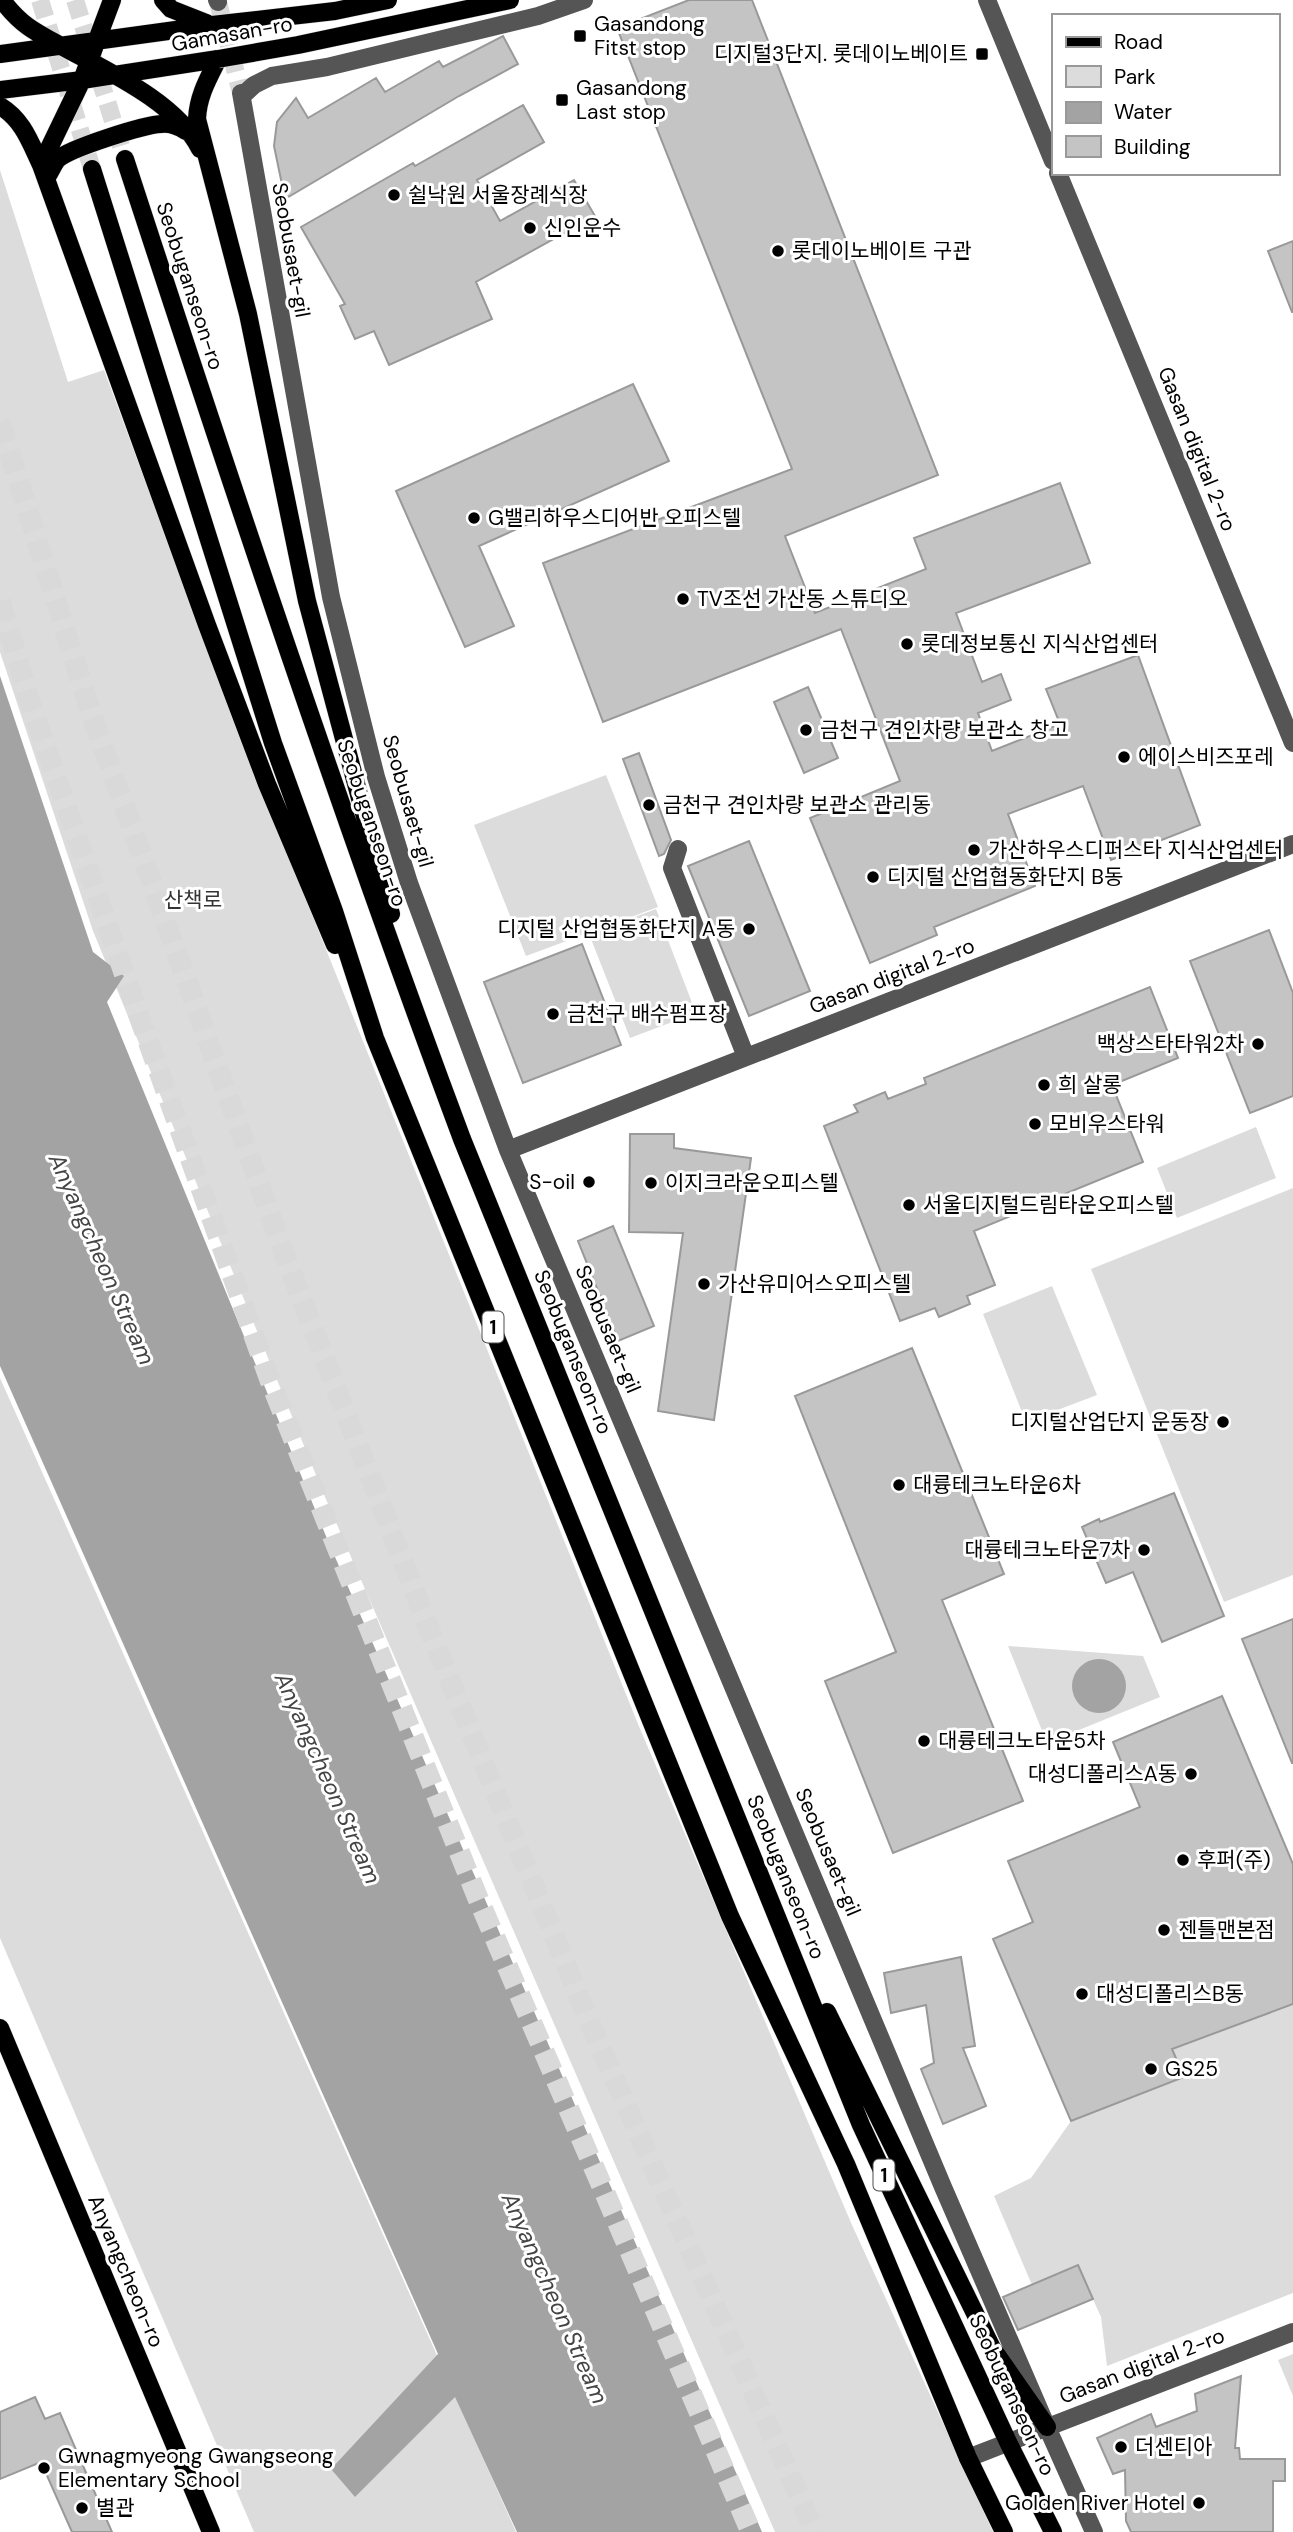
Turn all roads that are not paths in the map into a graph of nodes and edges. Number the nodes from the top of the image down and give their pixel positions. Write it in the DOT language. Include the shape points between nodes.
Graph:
graph roads {
  1 [pos="2,0"];
  2 [pos="112,0"];
  3 [pos="163,0"];
  4 [pos="388,0"];
  5 [pos="510,0"];
  6 [pos="584,0"];
  7 [pos="987,0"];
  8 [pos="212,25"];
  9 [pos="96,41"];
  10 [pos="62,46"];
  11 [pos="0,54"];
  12 [pos="218,59"];
  13 [pos="88,61"];
  14 [pos="113,75"];
  15 [pos="82,80"];
  16 [pos="0,90"];
  17 [pos="0,106"];
  18 [pos="190,132"];
  19 [pos="125,159"];
  20 [pos="1052,159"];
  21 [pos="210,168"];
  22 [pos="92,169"];
  23 [pos="43,173"];
  24 [pos="1059,175"];
  25 [pos="1293,743"];
  26 [pos="1293,844"];
  27 [pos="678,849"];
  28 [pos="420,1026"];
  29 [pos="375,1038"];
  30 [pos="746,1057"];
  31 [pos="508,1150"];
  32 [pos="772,1902"];
  33 [pos="0,2028"];
  34 [pos="1293,2332"];
  35 [pos="1046,2427"];
  36 [pos="1008,2442"];
  37 [pos="968,2458"];
  38 [pos="211,2532"];
  39 [pos="1004,2532"];
  40 [pos="1053,2532"];
  41 [pos="1094,2532"];
  1 -- 10 [label="main road" via="39,36"];
  2 -- 9 [label="main road"];
  3 -- 8 [label="main road" via="171,9"];
  4 -- 8 [label="main road, Gamasan-ro, bridge"];
  5 -- 12 [label="main road, Gamasan-ro, bridge"];
  6 -- 31 [label="street, Seobusaet-gil" via="538,16 272,76 241,95 349,676 409,883"];
  7 -- 20 [label="street"];
  8 -- 9 [label="main road, Gamasan-ro"];
  9 -- 10 [label="main road, Gamasan-ro"];
  9 -- 13 [label="main road"];
  10 -- 11 [label="main road, Gamasan-ro"];
  10 -- 13 [label="main road"];
  12 -- 14 [label="main road, Gamasan-ro"];
  12 -- 21 [label="main road" via="198,104 197,119"];
  13 -- 14 [label="main road"];
  13 -- 15 [label="main road"];
  14 -- 15 [label="main road, Gamasan-ro"];
  14 -- 18 [label="main road" via="176,116"];
  15 -- 16 [label="main road, Gamasan-ro"];
  15 -- 23 [label="main road"];
  17 -- 23 [label="main road" via="25,130"];
  18 -- 21 [label="main road"];
  18 -- 23 [label="main road" via="159,124 124,133 66,154"];
  19 -- 28 [label="main road, Seobuganseon-ro / 1" via="254,555"];
  21 -- 28 [label="main road" via="248,314 307,601"];
  22 -- 29 [label="main road, 1" via="269,730"];
  23 -- 29 [label="main road" via="267,784"];
  24 -- 25 [label="street, Gasan digital 2-ro"];
  26 -- 30 [label="street, Gasan digital 2-ro"];
  27 -- 30 [label="street" via="672,868"];
  28 -- 32 [label="main road, Seobuganseon-ro / 1"];
  29 -- 37 [label="main road, 1" via="730,1916 846,2164"];
  30 -- 31 [label="street, Gasan digital 2-ro"];
  31 -- 35 [label="street, Seobusaet-gil"];
  32 -- 35 [label="main road" via="992,2348"];
  32 -- 36 [label="main road, Seobuganseon-ro / 1" via="861,2125"];
  33 -- 38 [label="main road, Anyangcheon-ro"];
  34 -- 35 [label="street, Gasan digital 2-ro"];
  35 -- 36 [label="street, Gasan digital 2-ro"];
  35 -- 41 [label="street, Seobusaet-gil"];
  36 -- 37 [label="street, Gasan digital 2-ro"];
  36 -- 40 [label="main road, Seobuganseon-ro / 1"];
  37 -- 39 [label="main road, 1"];
}
